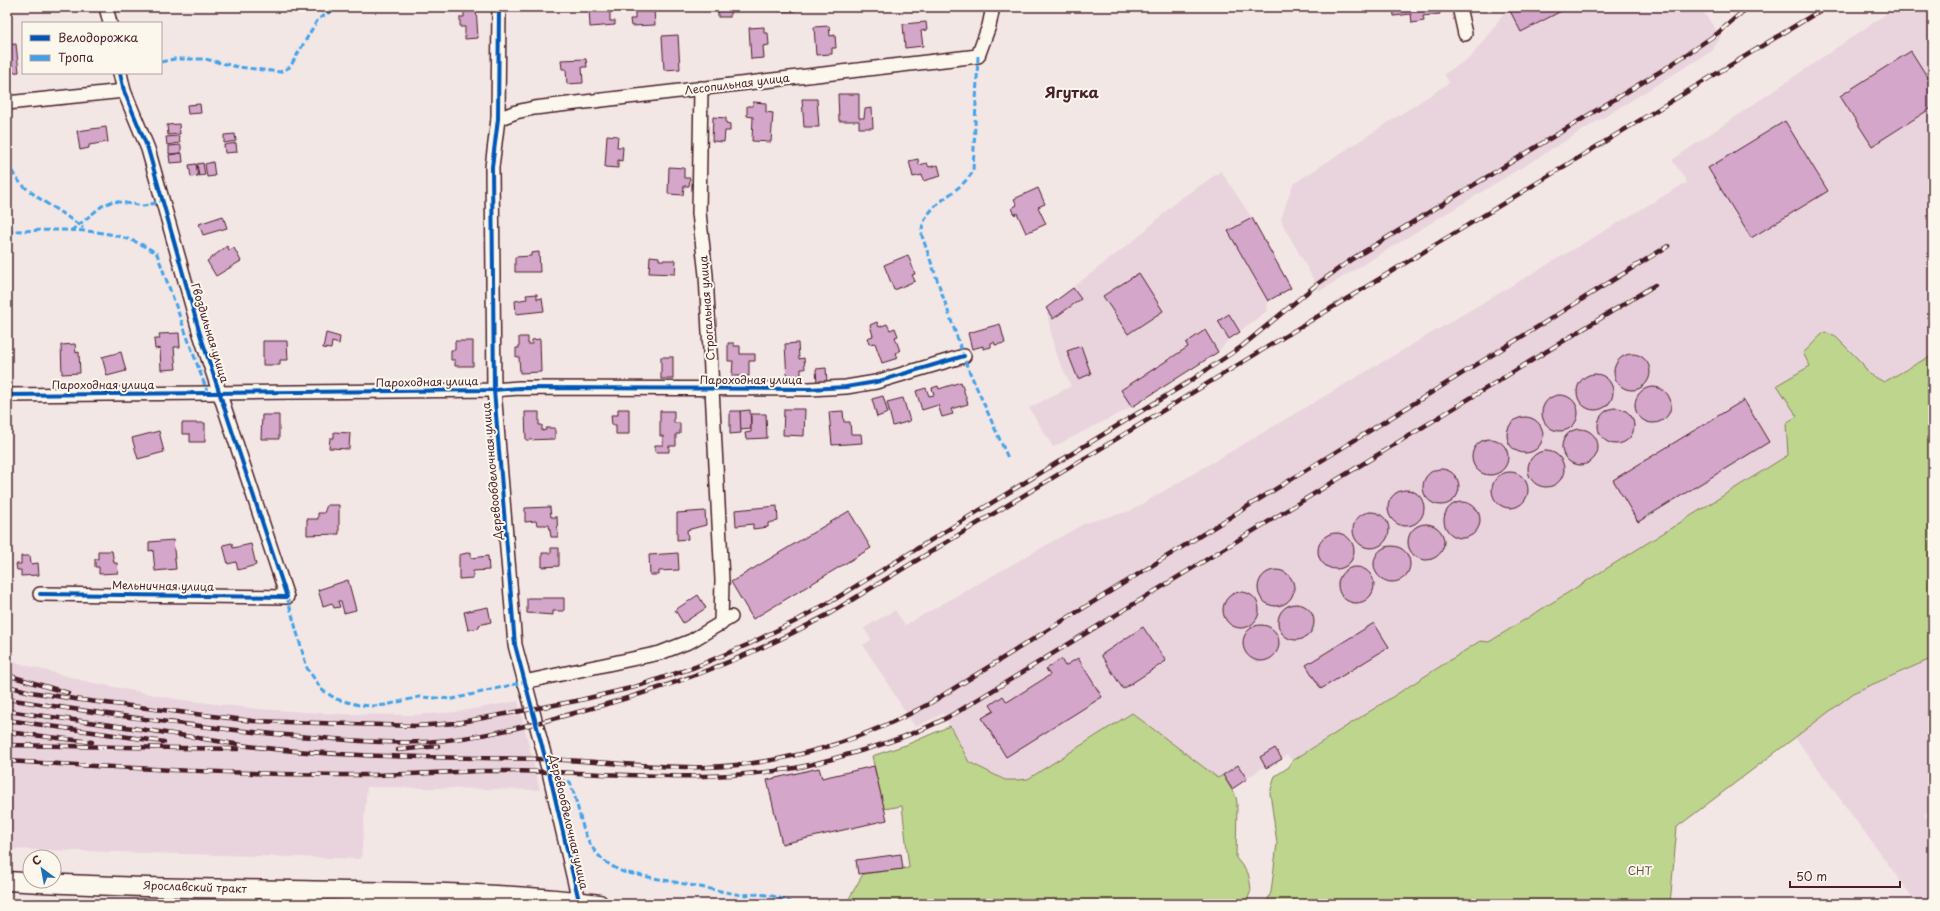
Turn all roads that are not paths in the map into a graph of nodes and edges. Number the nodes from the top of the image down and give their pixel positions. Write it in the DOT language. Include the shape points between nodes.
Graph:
graph roads {
  1 [pos="106,7"];
  2 [pos="499,7"];
  3 [pos="993,7"];
  4 [pos="1459,7"];
  5 [pos="110,22"];
  6 [pos="1465,34"];
  7 [pos="120,74"];
  8 [pos="701,88"];
  9 [pos="124,91"];
  10 [pos="7,103"];
  11 [pos="498,119"];
  12 [pos="964,356"];
  13 [pos="712,389"];
  14 [pos="494,390"];
  15 [pos="220,394"];
  16 [pos="7,395"];
  17 [pos="40,594"];
  18 [pos="287,597"];
  19 [pos="524,682"];
  20 [pos="7,881"];
  21 [pos="579,901"];
  22 [pos="599,904"];
  1 -- 5 [label="street"];
  2 -- 11 [label="street, Деревообделочная улица"];
  3 -- 8 [label="street, Лесопильная улица" via="978,56"];
  4 -- 6 [label="street"];
  7 -- 9 [label="street, Гвоздильная улица"];
  8 -- 11 [label="street, Лесопильная улица" via="534,108"];
  8 -- 13 [label="street, Строгальная улица" via="699,213 706,276"];
  9 -- 10 [label="street"];
  9 -- 15 [label="street, Гвоздильная улица" via="148,149 189,296"];
  11 -- 14 [label="street, Деревообделочная улица" via="492,167"];
  12 -- 13 [label="street, Пароходная улица" via="876,382 846,387"];
  13 -- 14 [label="street, Пароходная улица"];
  13 -- 19 [label="street, Строгальная улица" via="726,620 691,641 660,653"];
  14 -- 15 [label="street, Пароходная улица"];
  14 -- 19 [label="street, Деревообделочная улица" via="515,645"];
  15 -- 16 [label="street, Пароходная улица"];
  15 -- 18 [label="street, Гвоздильная улица"];
  17 -- 18 [label="street, Мельничная улица"];
  19 -- 21 [label="street, Деревообделочная улица" via="549,772"];
  20 -- 21 [label="street, Ярославский тракт" via="463,893"];
  21 -- 22 [label="street, Ярославский тракт"];
}
